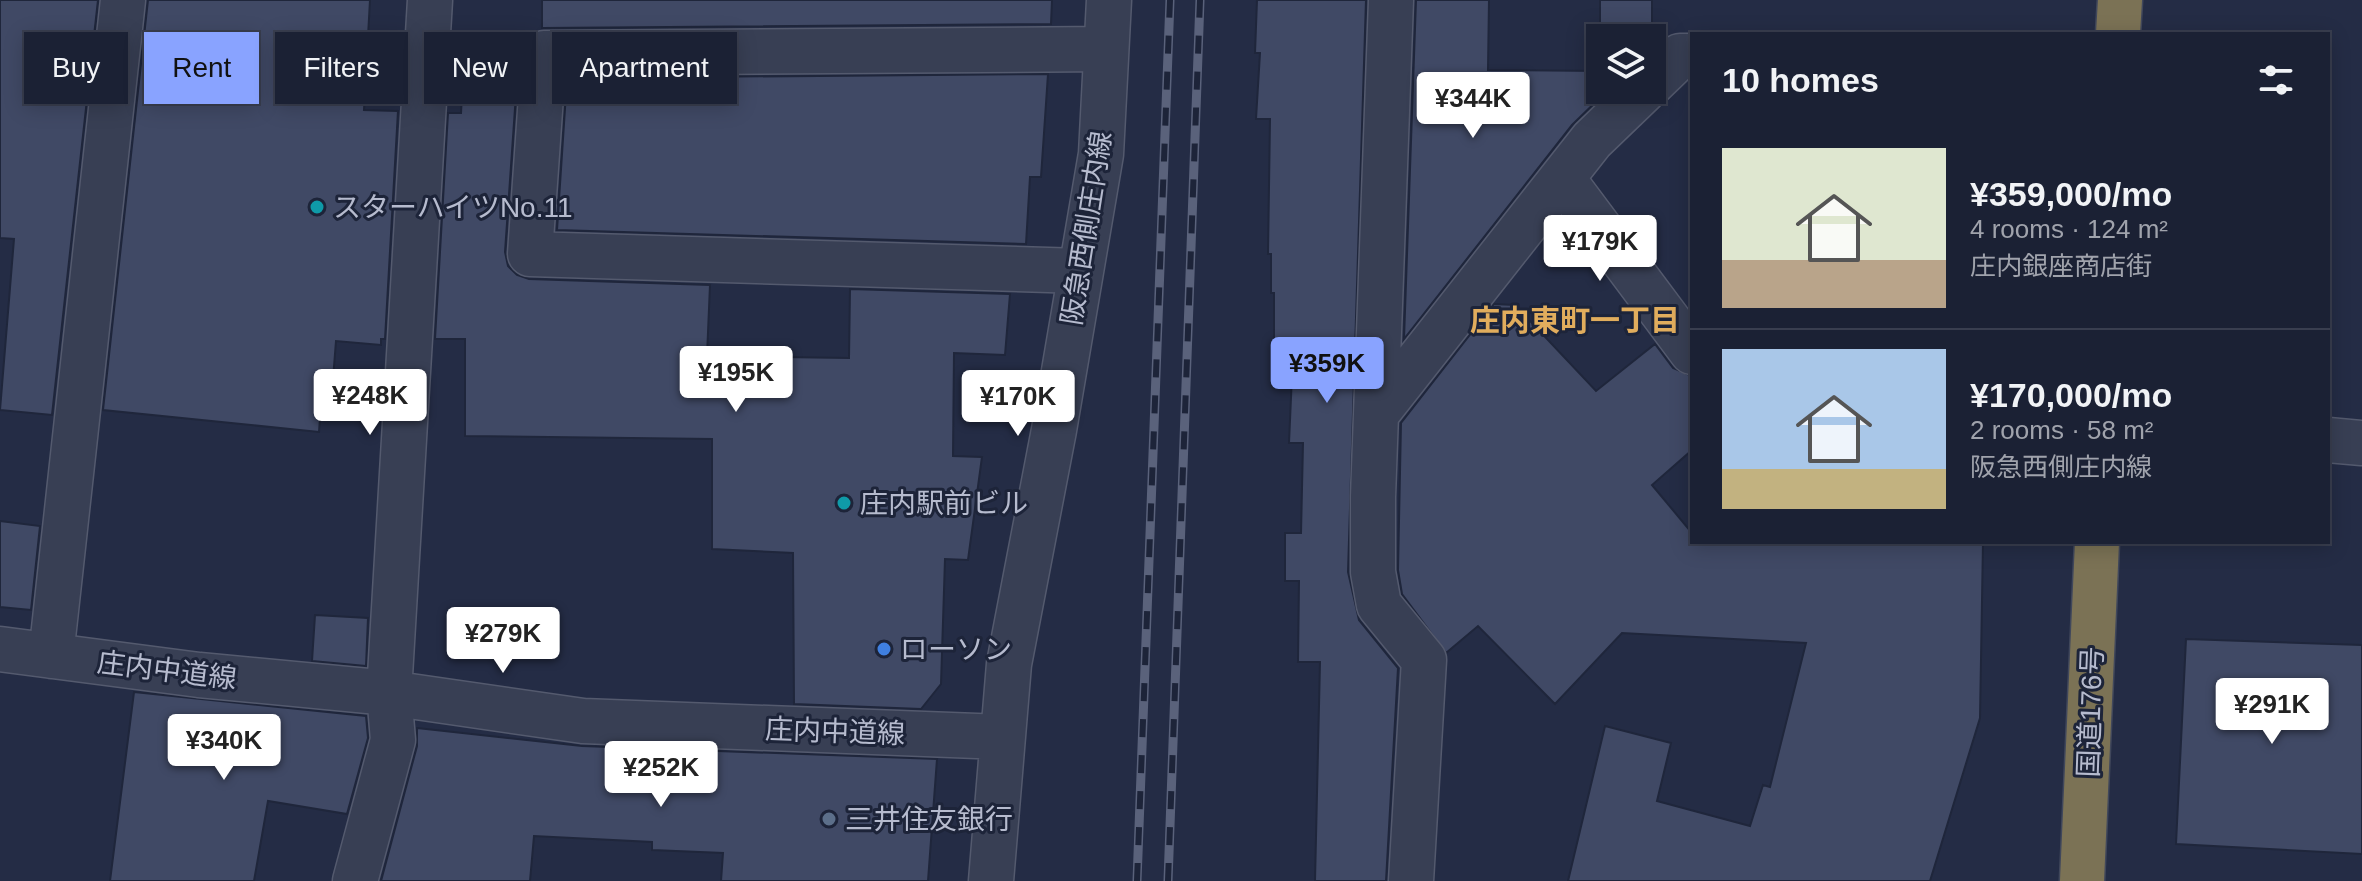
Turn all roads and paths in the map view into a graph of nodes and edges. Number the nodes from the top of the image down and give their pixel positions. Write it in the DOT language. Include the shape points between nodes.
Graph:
graph roads {
  1 [pos="123,0"];
  2 [pos="430,0"];
  3 [pos="1109,0"];
  4 [pos="1391,0"];
  5 [pos="2120,0"];
  6 [pos="2118,32"];
  7 [pos="1106,49"];
  8 [pos="1690,56"];
  9 [pos="1666,70"];
  10 [pos="1629,104"];
  11 [pos="1562,178"];
  12 [pos="1081,271"];
  13 [pos="1690,349"];
  14 [pos="1377,413"];
  15 [pos="2330,440"];
  16 [pos="2362,443"];
  17 [pos="2097,544"];
  18 [pos="0,649"];
  19 [pos="51,656"];
  20 [pos="389,693"];
  21 [pos="1003,737"];
  22 [pos="355,881"];
  23 [pos="991,881"];
  24 [pos="1411,881"];
  25 [pos="2082,881"];
  1 -- 19 [label="street"];
  2 -- 20 [label="street"];
  3 -- 7 [label="street, 阪急西側庄内線"];
  4 -- 14 [label="street"];
  5 -- 6 [label="highway"];
  7 -- 12 [label="street, 阪急西側庄内線" via="1101,154"];
  7 -- 12 [label="street" via="544,53 530,254"];
  8 -- 9 [label="street" via="1680,56"];
  10 -- 11 [label="street"];
  11 -- 13 [label="street"];
  11 -- 14 [label="street"];
  12 -- 21 [label="street, 阪急西側庄内線" via="1009,664"];
  14 -- 24 [label="street" via="1373,572 1379,605 1424,660"];
  15 -- 16 [label="street"];
  17 -- 25 [label="highway, 国道176号"];
  18 -- 19 [label="street, 庄内中道線"];
  19 -- 20 [label="street, 庄内中道線"];
  20 -- 21 [label="street, 庄内中道線" via="583,721"];
  20 -- 22 [label="street" via="393,740"];
  21 -- 23 [label="street, 阪急西側庄内線"];
}
